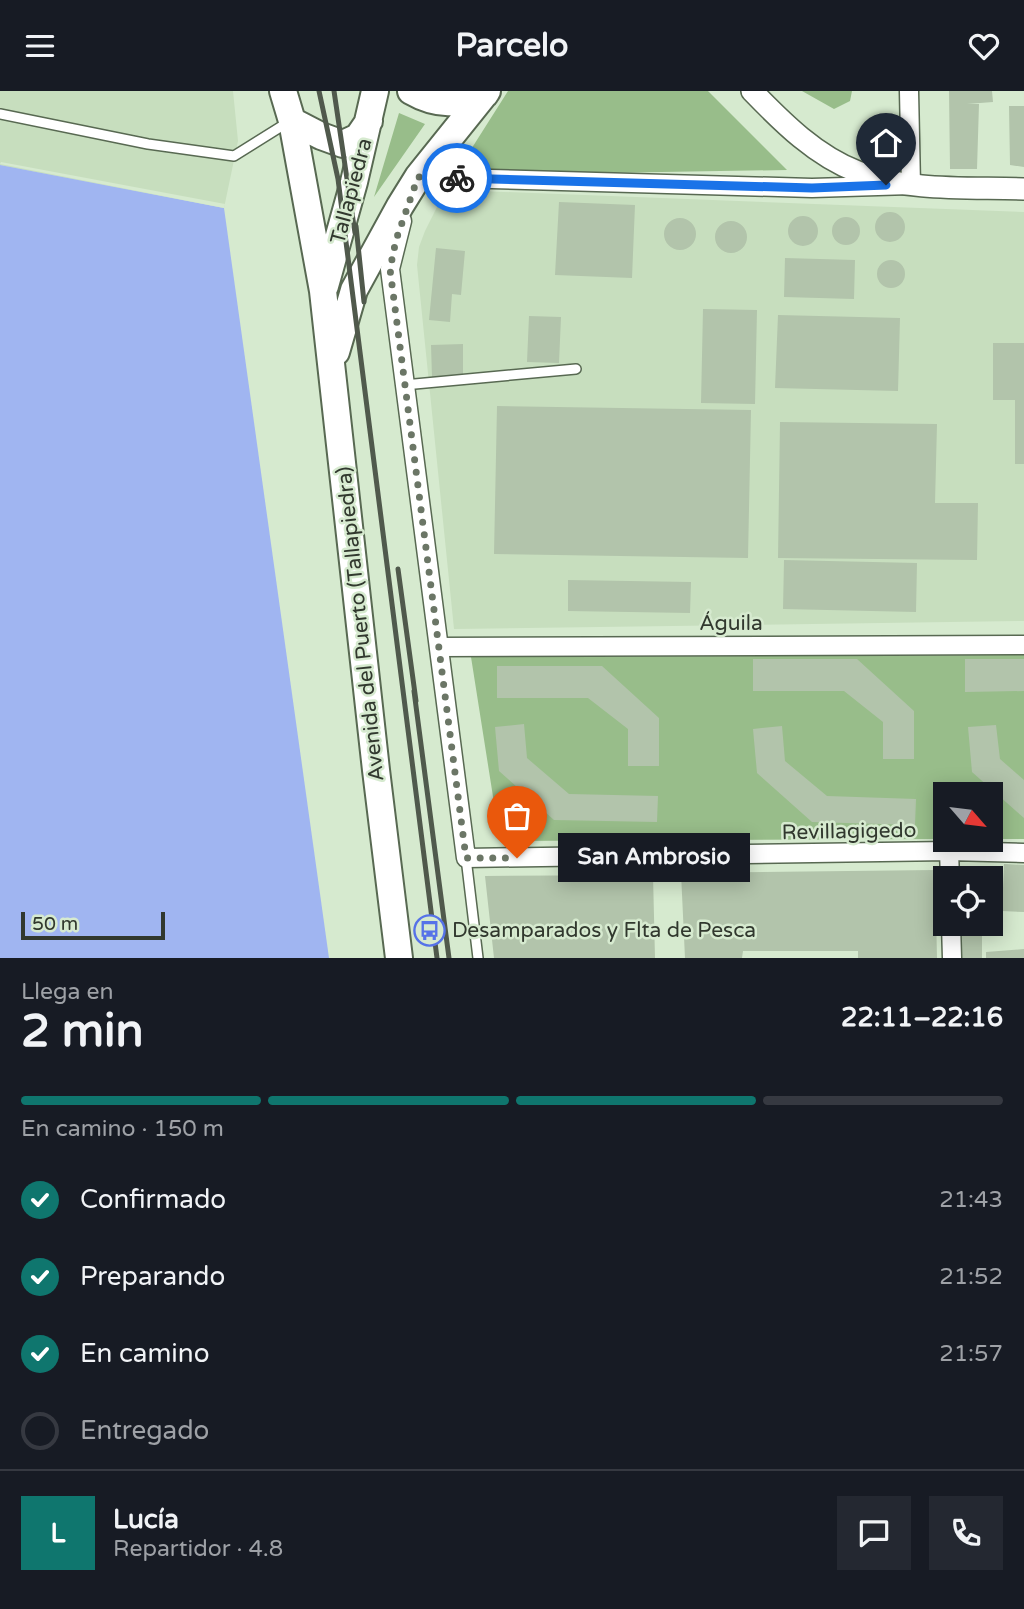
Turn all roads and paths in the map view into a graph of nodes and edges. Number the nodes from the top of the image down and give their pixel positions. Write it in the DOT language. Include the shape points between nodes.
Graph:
graph roads {
  1 [pos="283,91"];
  2 [pos="376,91"];
  3 [pos="411,91"];
  4 [pos="752,91"];
  5 [pos="909,91"];
  6 [pos="486,92"];
  7 [pos="0,114"];
  8 [pos="292,121"];
  9 [pos="369,121"];
  10 [pos="418,177"];
  11 [pos="911,185"];
  12 [pos="1024,189"];
  13 [pos="323,291"];
  14 [pos="332,368"];
  15 [pos="576,369"];
  16 [pos="404,385"];
  17 [pos="1024,645"];
  18 [pos="439,647"];
  19 [pos="933,851"];
  20 [pos="986,852"];
  21 [pos="1024,853"];
  22 [pos="466,858"];
  23 [pos="951,936"];
  24 [pos="399,958"];
  25 [pos="478,958"];
  26 [pos="952,958"];
  1 -- 8 [label="main road, Avenida del Puerto (Tallapiedra)"];
  2 -- 9 [label="main road, Tallapiedra"];
  3 -- 6 [label="main road" via="446,103"];
  4 -- 11 [label="street" via="786,126 824,154 859,172"];
  5 -- 11 [label="street"];
  6 -- 10 [label="main road, Tallapiedra"];
  7 -- 8 [label="lane" via="234,156"];
  8 -- 9 [label="main road" via="344,144 358,137"];
  8 -- 13 [label="main road, Avenida del Puerto (Tallapiedra)"];
  9 -- 13 [label="main road, Tallapiedra"];
  10 -- 11 [label="street" via="812,188"];
  10 -- 14 [label="main road, Tallapiedra" via="354,290"];
  10 -- 16 [label="street, Tallapiedra" via="390,269"];
  11 -- 12 [label="street"];
  13 -- 14 [label="main road, Avenida del Puerto (Tallapiedra)"];
  14 -- 24 [label="main road, Avenida del Puerto (Tallapiedra)"];
  15 -- 16 [label="lane"];
  16 -- 18 [label="street, Tallapiedra"];
  17 -- 18 [label="street, Águila"];
  18 -- 22 [label="street, Tallapiedra"];
  19 -- 22 [label="street, Revillagigedo"];
  20 -- 21 [label="street, Revillagigedo"];
  22 -- 25 [label="lane"];
  23 -- 26 [label="street"];
}
